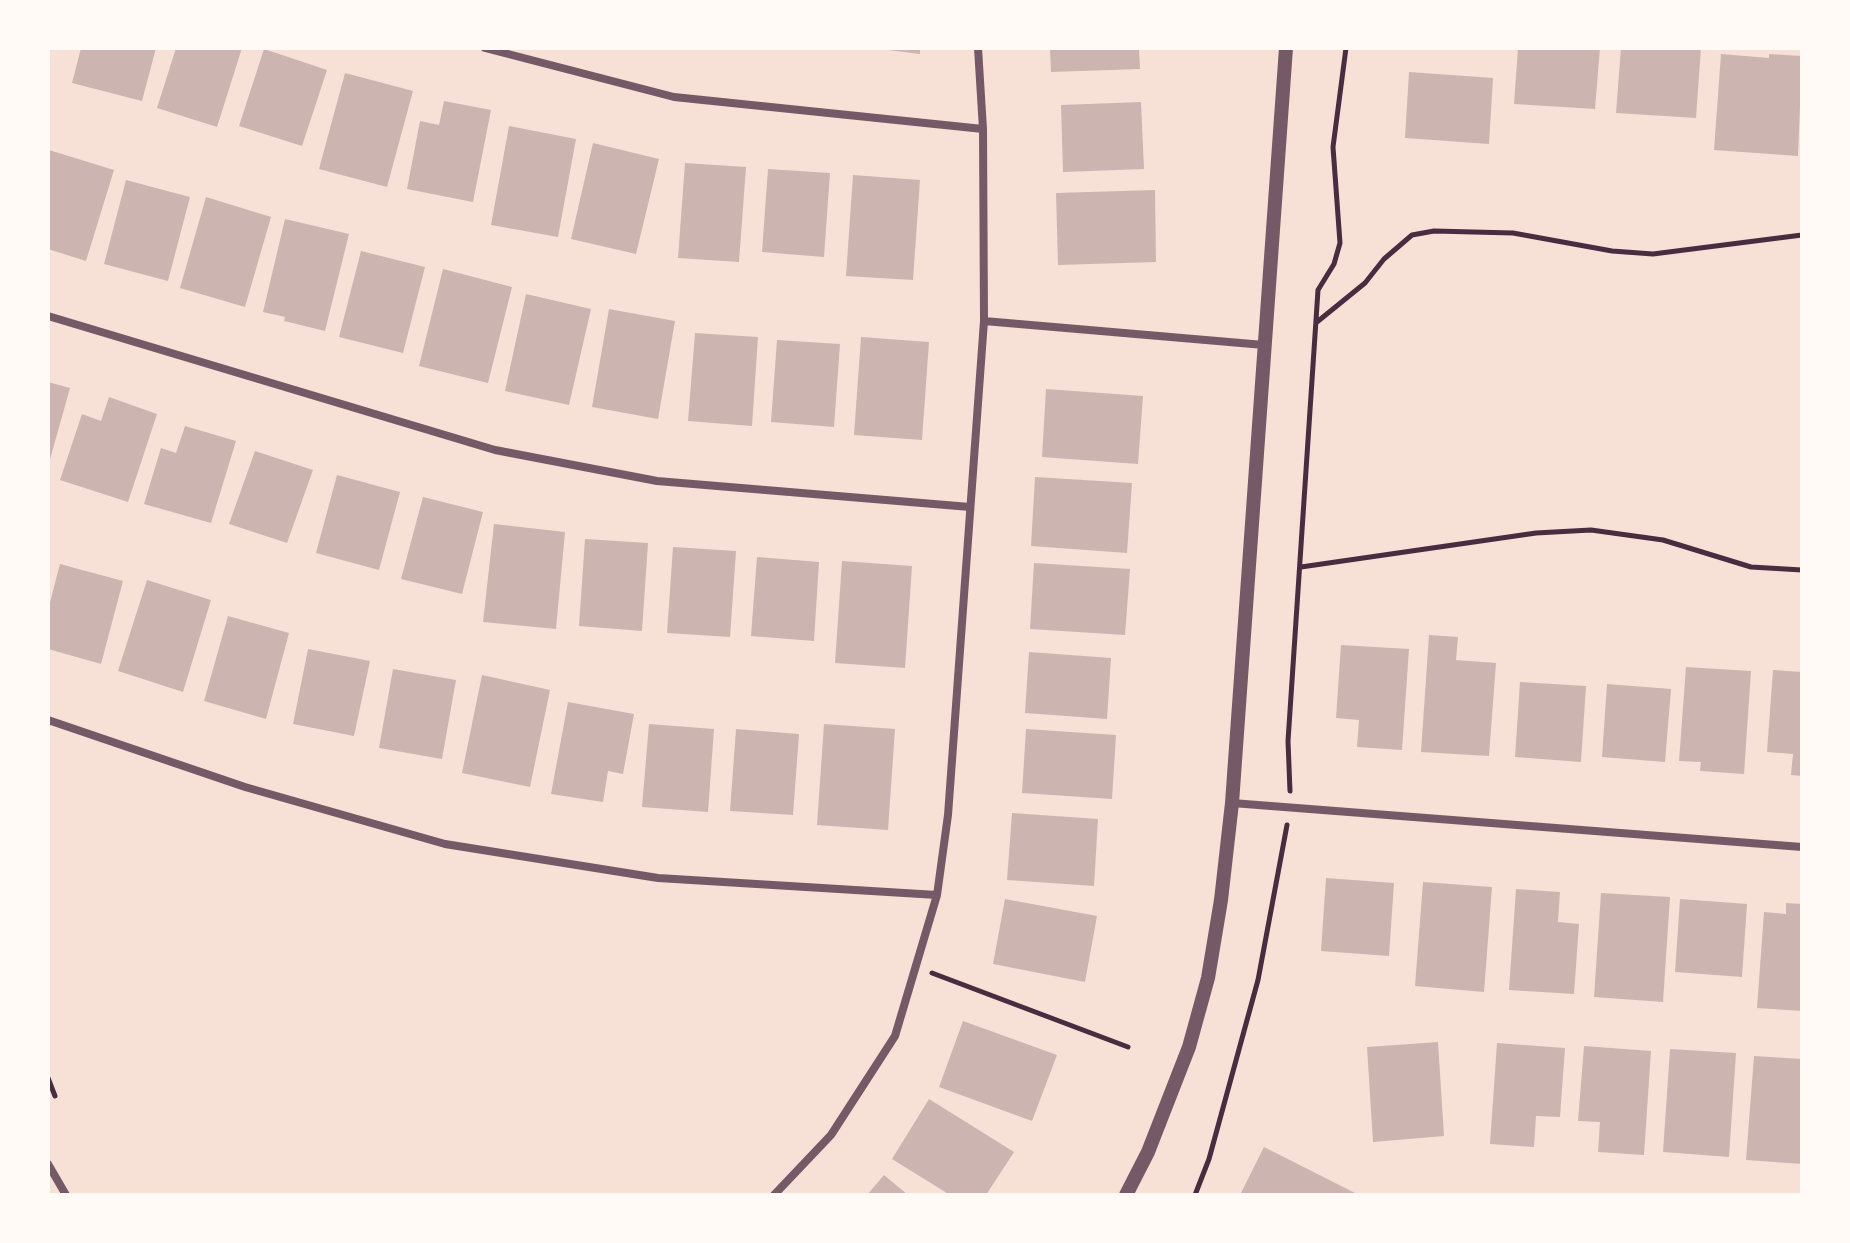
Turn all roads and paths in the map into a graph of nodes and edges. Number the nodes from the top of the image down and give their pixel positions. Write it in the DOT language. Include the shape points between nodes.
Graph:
graph roads {
  1 [pos="485,48"];
  2 [pos="978,48"];
  3 [pos="1286,48"];
  4 [pos="1346,48"];
  5 [pos="983,129"];
  6 [pos="1802,235"];
  7 [pos="48,316"];
  8 [pos="984,321"];
  9 [pos="1317,322"];
  10 [pos="1264,345"];
  11 [pos="970,507"];
  12 [pos="1301,567"];
  13 [pos="1802,570"];
  14 [pos="48,720"];
  15 [pos="1232,803"];
  16 [pos="1290,807"];
  17 [pos="1802,847"];
  18 [pos="937,895"];
  19 [pos="916,967"];
  20 [pos="1128,1047"];
  21 [pos="48,1078"];
  22 [pos="55,1096"];
  23 [pos="48,1164"];
  24 [pos="66,1195"];
  25 [pos="774,1195"];
  26 [pos="1126,1195"];
  27 [pos="1195,1195"];
  1 -- 5 [label="street" via="674,97"];
  2 -- 5 [label="street"];
  3 -- 10 [label="street"];
  4 -- 9 [label="path" via="1333,147 1340,243 1318,290"];
  5 -- 8 [label="street"];
  6 -- 9 [label="path" via="1653,254 1513,233 1434,231 1412,235"];
  7 -- 11 [label="street" via="495,450 657,481"];
  8 -- 10 [label="street"];
  8 -- 11 [label="street"];
  9 -- 12 [label="path"];
  10 -- 15 [label="street"];
  11 -- 18 [label="street" via="948,815"];
  12 -- 13 [label="path" via="1591,530 1663,540 1751,567"];
  12 -- 16 [label="path" via="1288,741"];
  14 -- 18 [label="street" via="245,787 445,844 658,878"];
  15 -- 16 [label="street"];
  15 -- 26 [label="street" via="1208,978 1189,1047"];
  16 -- 17 [label="street"];
  16 -- 27 [label="path" via="1258,980"];
  18 -- 19 [label="street"];
  19 -- 20 [label="path"];
  19 -- 25 [label="street" via="895,1036 831,1135"];
  21 -- 22 [label="path"];
  23 -- 24 [label="street"];
}
